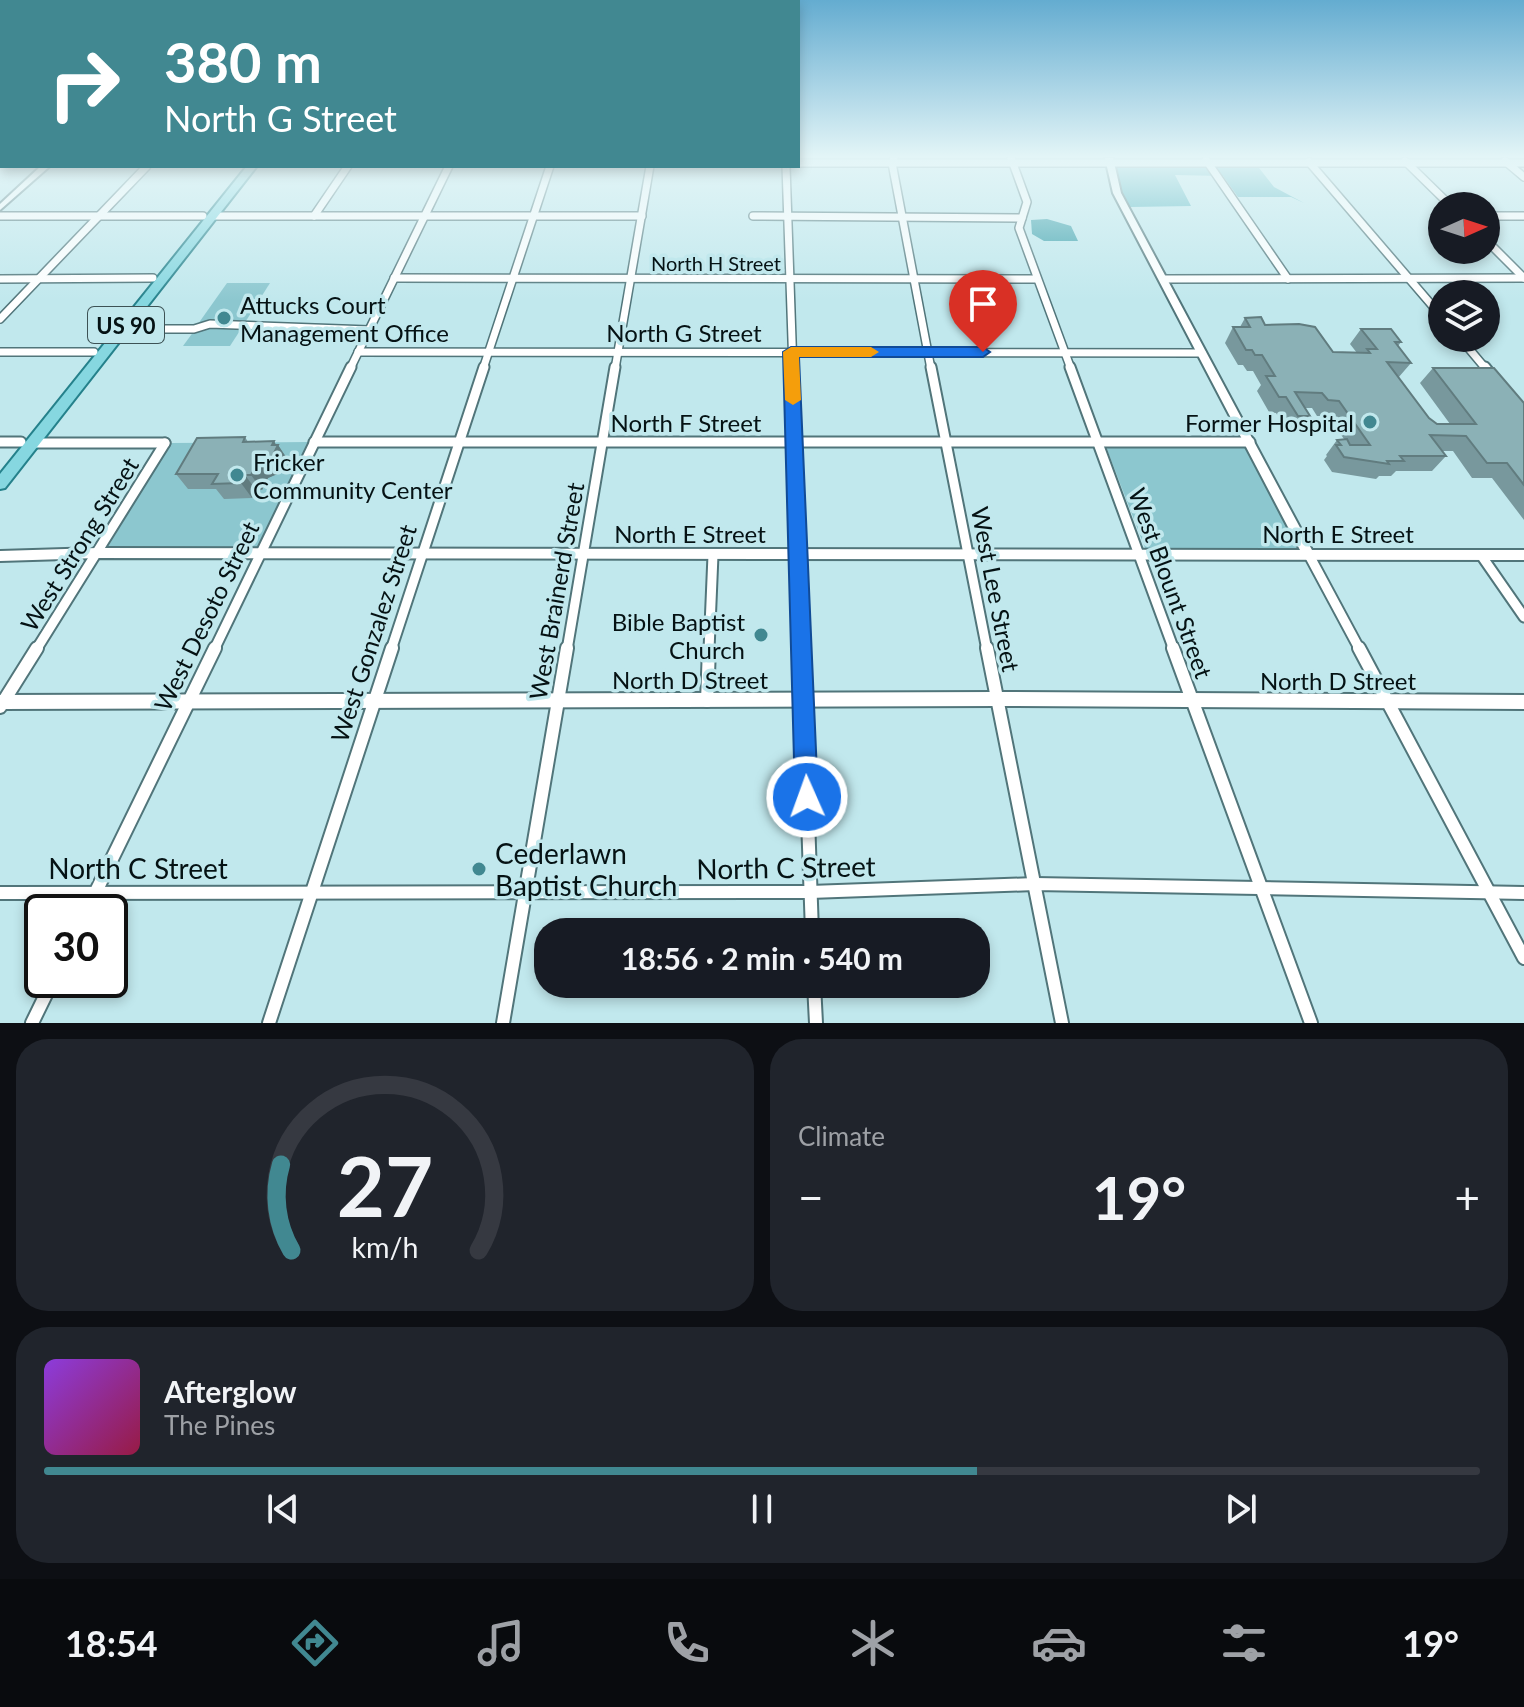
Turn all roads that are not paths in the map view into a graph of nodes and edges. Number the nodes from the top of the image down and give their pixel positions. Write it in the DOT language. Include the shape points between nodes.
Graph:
graph roads {
  1 [pos="109,206"];
  2 [pos="215,206"];
  3 [pos="217,206"];
  4 [pos="321,206"];
  5 [pos="430,206"];
  6 [pos="536,206"];
  7 [pos="644,206"];
  8 [pos="786,206"];
  9 [pos="900,206"];
  10 [pos="1026,206"];
  11 [pos="1124,206"];
  12 [pos="1238,206"];
  13 [pos="1346,206"];
  14 [pos="786,215"];
  15 [pos="902,215"];
  16 [pos="0,216"];
  17 [pos="99,216"];
  18 [pos="208,216"];
  19 [pos="314,216"];
  20 [pos="425,216"];
  21 [pos="533,216"];
  22 [pos="642,216"];
  23 [pos="753,216"];
  24 [pos="1500,216"];
  25 [pos="1524,216"];
  26 [pos="1022,218"];
  27 [pos="1500,254"];
  28 [pos="153,278"];
  29 [pos="394,278"];
  30 [pos="788,278"];
  31 [pos="913,278"];
  32 [pos="1408,278"];
  33 [pos="1524,278"];
  34 [pos="0,279"];
  35 [pos="39,279"];
  36 [pos="513,279"];
  37 [pos="630,279"];
  38 [pos="1037,279"];
  39 [pos="1163,279"];
  40 [pos="1288,279"];
  41 [pos="142,292"];
  42 [pos="1428,301"];
  43 [pos="0,319"];
  44 [pos="123,329"];
  45 [pos="369,330"];
  46 [pos="0,352"];
  47 [pos="94,352"];
  48 [pos="358,352"];
  49 [pos="488,352"];
  50 [pos="618,352"];
  51 [pos="791,352"];
  52 [pos="928,352"];
  53 [pos="1065,352"];
  54 [pos="1472,352"];
  55 [pos="1202,353"];
  56 [pos="1499,384"];
  57 [pos="70,395"];
  58 [pos="0,442"];
  59 [pos="27,442"];
  60 [pos="314,442"];
  61 [pos="459,442"];
  62 [pos="602,442"];
  63 [pos="794,442"];
  64 [pos="946,442"];
  65 [pos="1098,442"];
  66 [pos="1250,442"];
  67 [pos="0,469"];
  68 [pos="0,484"];
  69 [pos="98,553"];
  70 [pos="261,554"];
  71 [pos="713,555"];
  72 [pos="798,555"];
  73 [pos="969,555"];
  74 [pos="1139,555"];
  75 [pos="1309,555"];
  76 [pos="1481,555"];
  77 [pos="1524,555"];
  78 [pos="0,556"];
  79 [pos="422,556"];
  80 [pos="582,556"];
  81 [pos="1524,617"];
  82 [pos="997,699"];
  83 [pos="374,701"];
  84 [pos="557,701"];
  85 [pos="707,701"];
  86 [pos="803,701"];
  87 [pos="188,702"];
  88 [pos="1193,702"];
  89 [pos="1388,702"];
  90 [pos="1524,702"];
  91 [pos="1,704"];
  92 [pos="1035,884"];
  93 [pos="1261,887"];
  94 [pos="311,892"];
  95 [pos="525,892"];
  96 [pos="810,892"];
  97 [pos="0,893"];
  98 [pos="96,893"];
  99 [pos="1489,893"];
  100 [pos="1524,893"];
  101 [pos="811,918"];
  102 [pos="1524,958"];
  103 [pos="44,998"];
  104 [pos="815,998"];
  105 [pos="32,1023"];
  106 [pos="269,1023"];
  107 [pos="503,1023"];
  108 [pos="816,1023"];
  109 [pos="1062,1023"];
  110 [pos="1311,1023"];
  1 -- 17 [label="street"];
  2 -- 18 [label="main road, US 90"];
  3 -- 18 [label="main road, US 90"];
  4 -- 19 [label="street"];
  5 -- 20 [label="street, West Desoto Street"];
  6 -- 21 [label="street, West Gonzalez Street"];
  7 -- 22 [label="street, West Brainerd Street"];
  8 -- 14 [label="street"];
  9 -- 15 [label="street, West Lee Street"];
  10 -- 26 [label="street, West Blount Street"];
  11 -- 39 [label="street"];
  12 -- 40 [label="street"];
  13 -- 32 [label="street"];
  14 -- 15 [label="street"];
  14 -- 23 [label="street"];
  14 -- 30 [label="street"];
  15 -- 26 [label="street"];
  15 -- 31 [label="street, West Lee Street"];
  16 -- 17 [label="street"];
  17 -- 18 [label="street"];
  17 -- 35 [label="street"];
  18 -- 19 [label="street"];
  18 -- 28 [label="main road, US 90"];
  18 -- 44 [label="main road, US 90"];
  19 -- 20 [label="street"];
  20 -- 21 [label="street"];
  20 -- 29 [label="street, West Desoto Street"];
  21 -- 22 [label="street"];
  21 -- 36 [label="street, West Gonzalez Street"];
  22 -- 37 [label="street, West Brainerd Street"];
  24 -- 25 [label="street"];
  26 -- 38 [label="street, West Blount Street" via="1019,228"];
  27 -- 33 [label="street"];
  28 -- 35 [label="street"];
  28 -- 41 [label="main road, US 90"];
  29 -- 36 [label="street, North H Street"];
  29 -- 45 [label="street, West Desoto Street"];
  30 -- 31 [label="street, North H Street"];
  30 -- 37 [label="street, North H Street"];
  30 -- 51 [label="street"];
  31 -- 38 [label="street, North H Street"];
  31 -- 52 [label="street, West Lee Street"];
  32 -- 33 [label="street"];
  32 -- 40 [label="street"];
  32 -- 42 [label="street"];
  34 -- 35 [label="street"];
  35 -- 43 [label="street"];
  36 -- 37 [label="street, North H Street"];
  36 -- 49 [label="street, West Gonzalez Street"];
  37 -- 50 [label="street, West Brainerd Street"];
  38 -- 53 [label="street, West Blount Street"];
  39 -- 40 [label="street"];
  39 -- 55 [label="street"];
  41 -- 44 [label="main road"];
  41 -- 47 [label="main road, US 90"];
  44 -- 45 [label="street" via="194,329 210,324"];
  44 -- 57 [label="main road, US 90"];
  45 -- 48 [label="street, West Desoto Street"];
  46 -- 47 [label="street"];
  47 -- 57 [label="main road" via="97,356"];
  47 -- 59 [label="main road, US 90"];
  48 -- 49 [label="street, North G Street"];
  48 -- 60 [label="street, West Desoto Street"];
  49 -- 50 [label="street, North G Street"];
  49 -- 61 [label="street, West Gonzalez Street"];
  50 -- 51 [label="street, North G Street"];
  50 -- 62 [label="street, West Brainerd Street"];
  51 -- 52 [label="street, North G Street"];
  51 -- 63 [label="street"];
  52 -- 53 [label="street, North G Street"];
  52 -- 64 [label="street, West Lee Street"];
  53 -- 55 [label="street, North G Street"];
  53 -- 65 [label="street, West Blount Street"];
  54 -- 56 [label="street"];
  55 -- 66 [label="street"];
  57 -- 59 [label="main road, US 90"];
  58 -- 59 [label="street"];
  59 -- 67 [label="main road, US 90"];
  59 -- 68 [label="main road, US 90"];
  59 -- 69 [label="street, West Strong Street" via="165,443"];
  60 -- 61 [label="street, North F Street"];
  60 -- 70 [label="street, West Desoto Street"];
  61 -- 62 [label="street, North F Street"];
  61 -- 79 [label="street, West Gonzalez Street"];
  62 -- 63 [label="street, North F Street"];
  62 -- 80 [label="street, West Brainerd Street"];
  63 -- 64 [label="street, North F Street"];
  63 -- 72 [label="street"];
  64 -- 65 [label="street, North F Street"];
  64 -- 73 [label="street, West Lee Street"];
  65 -- 66 [label="street, North F Street"];
  65 -- 74 [label="street, West Blount Street"];
  66 -- 75 [label="street"];
  69 -- 70 [label="street, North E Street"];
  69 -- 78 [label="street, North E Street"];
  69 -- 91 [label="street, West Strong Street"];
  70 -- 79 [label="street, North E Street"];
  70 -- 87 [label="street, West Desoto Street"];
  71 -- 72 [label="street, North E Street"];
  71 -- 80 [label="street, North E Street"];
  71 -- 85 [label="street"];
  72 -- 73 [label="street, North E Street"];
  72 -- 86 [label="street"];
  73 -- 74 [label="street, North E Street"];
  73 -- 82 [label="street, West Lee Street"];
  74 -- 75 [label="street, North E Street"];
  74 -- 88 [label="street, West Blount Street"];
  75 -- 76 [label="street, North E Street"];
  75 -- 89 [label="street"];
  76 -- 77 [label="street, North E Street"];
  76 -- 81 [label="street"];
  79 -- 80 [label="street, North E Street"];
  79 -- 83 [label="street, West Gonzalez Street"];
  80 -- 84 [label="street, West Brainerd Street"];
  82 -- 86 [label="street, North D Street"];
  82 -- 88 [label="street, North D Street"];
  82 -- 92 [label="street, West Lee Street"];
  83 -- 84 [label="street, North D Street"];
  83 -- 87 [label="street, North D Street"];
  83 -- 94 [label="street, West Gonzalez Street"];
  84 -- 85 [label="street, North D Street"];
  84 -- 95 [label="street, West Brainerd Street"];
  85 -- 86 [label="street, North D Street"];
  86 -- 96 [label="street"];
  87 -- 91 [label="street, North D Street"];
  87 -- 98 [label="street, West Desoto Street"];
  88 -- 89 [label="street, North D Street"];
  88 -- 93 [label="street, West Blount Street"];
  89 -- 90 [label="street, North D Street"];
  89 -- 99 [label="street"];
  92 -- 93 [label="street, North C Street"];
  92 -- 96 [label="street, North C Street"];
  92 -- 109 [label="street, West Lee Street"];
  93 -- 99 [label="street, North C Street"];
  93 -- 110 [label="street, West Blount Street"];
  94 -- 95 [label="street, North C Street"];
  94 -- 98 [label="street, North C Street"];
  94 -- 106 [label="street, West Gonzalez Street"];
  95 -- 96 [label="street, North C Street"];
  95 -- 107 [label="street, West Brainerd Street"];
  96 -- 101 [label="street"];
  97 -- 98 [label="street, North C Street"];
  99 -- 100 [label="street, North C Street"];
  99 -- 102 [label="street"];
  103 -- 105 [label="street"];
  104 -- 108 [label="street"];
}
